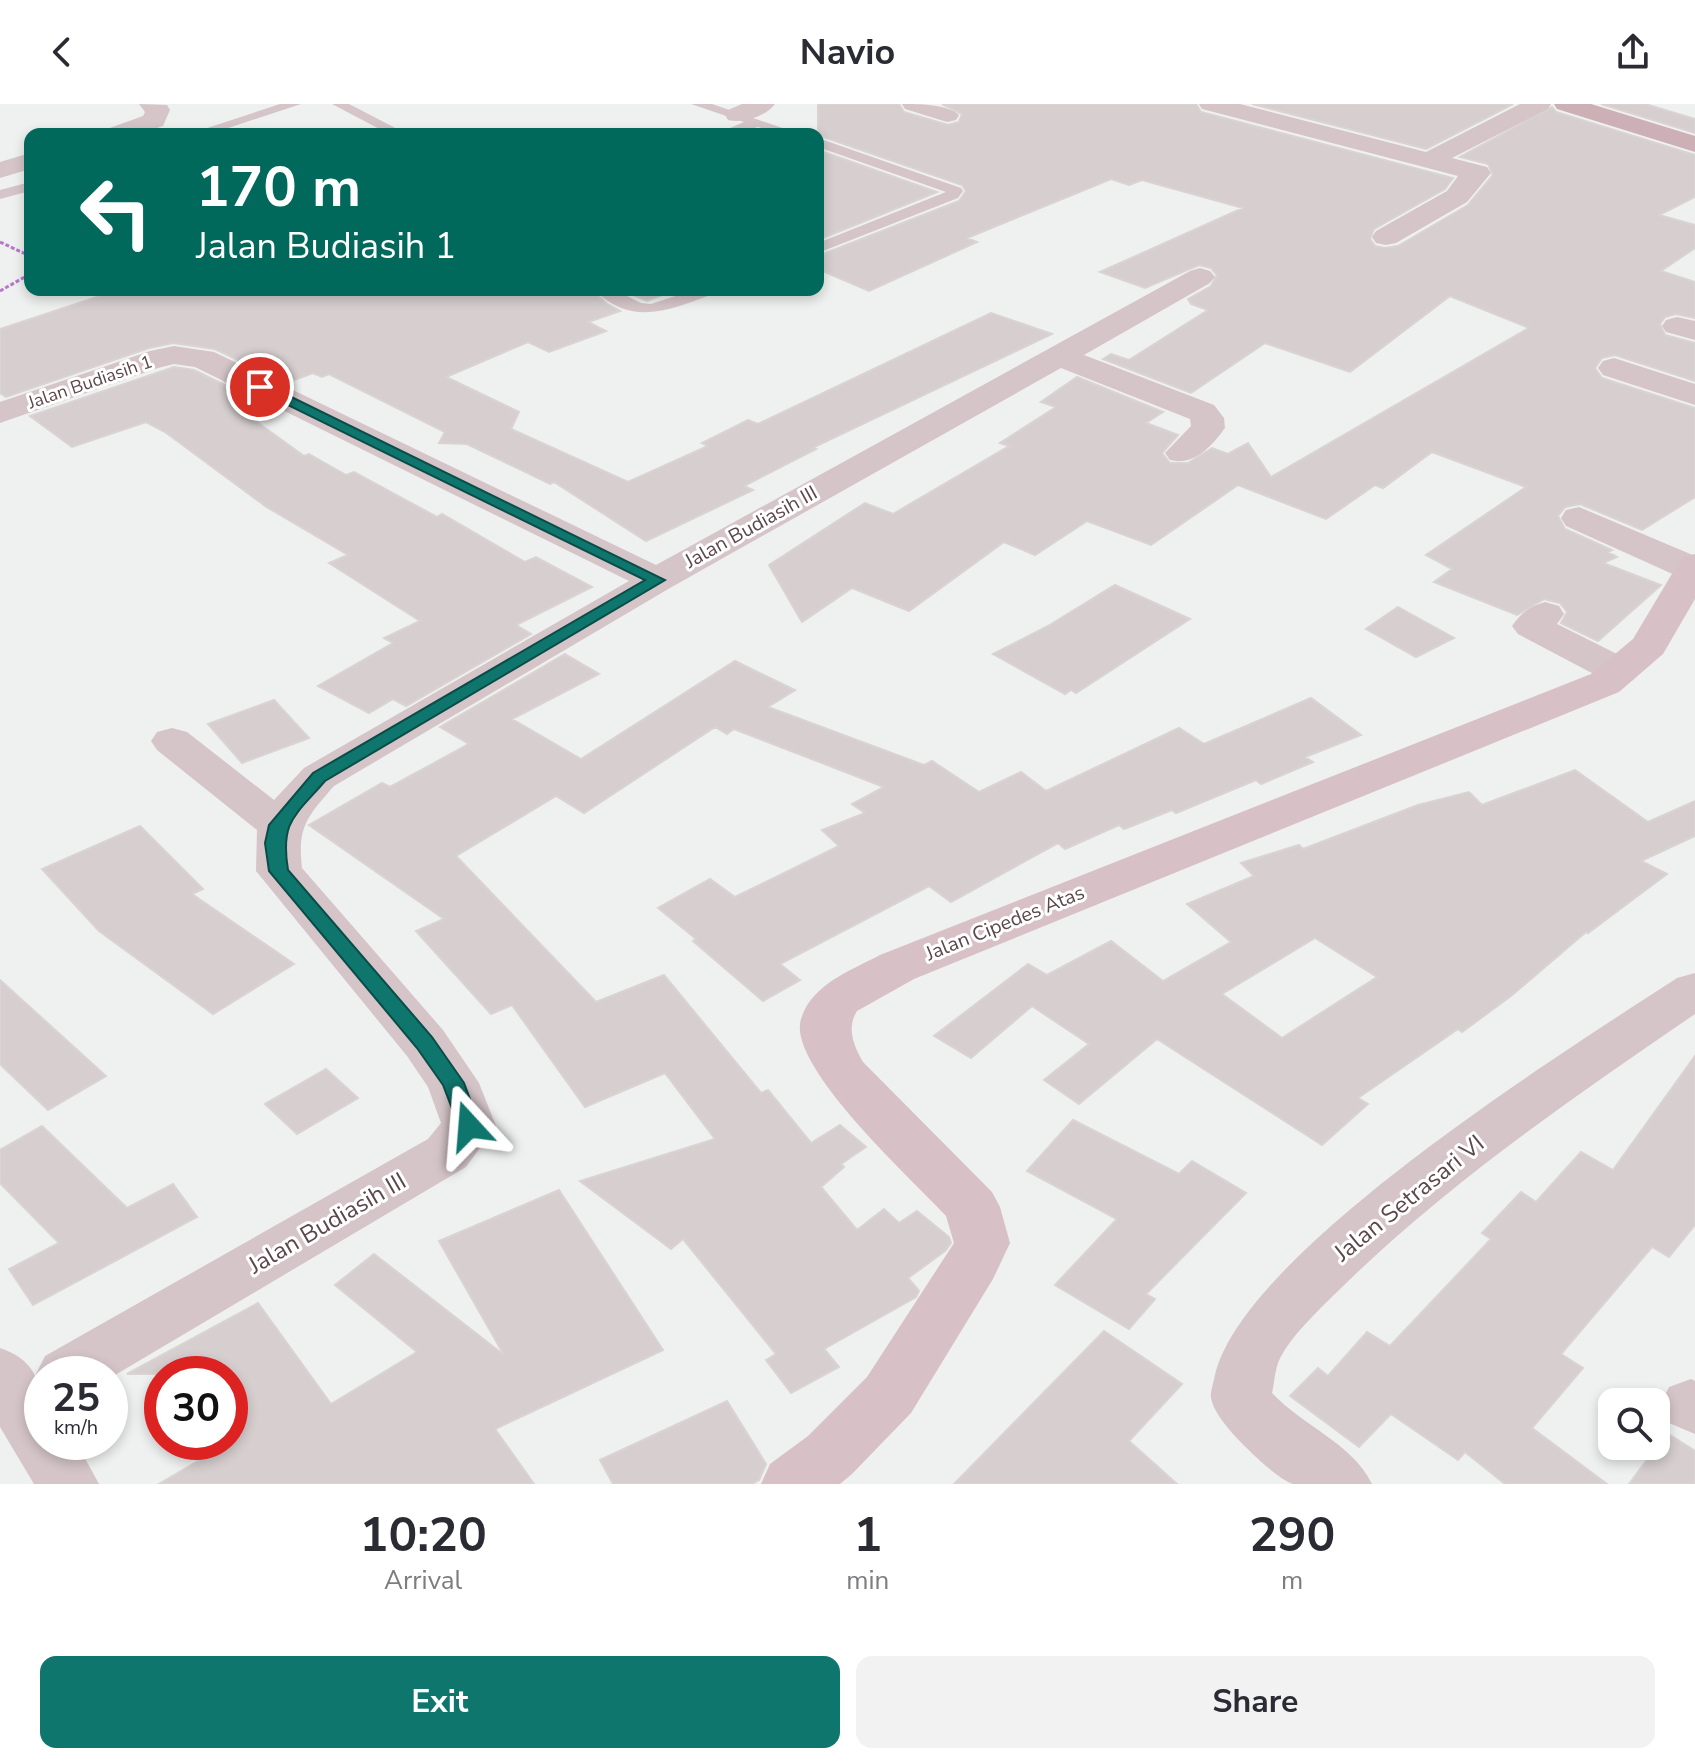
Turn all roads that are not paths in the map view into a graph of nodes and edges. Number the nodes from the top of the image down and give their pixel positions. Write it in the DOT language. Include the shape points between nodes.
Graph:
graph roads {
  1 [pos="294,104"];
  2 [pos="339,104"];
  3 [pos="698,104"];
  4 [pos="914,104"];
  5 [pos="1211,104"];
  6 [pos="1539,104"];
  7 [pos="1566,104"];
  8 [pos="153,112"];
  9 [pos="947,115"];
  10 [pos="746,119"];
  11 [pos="126,128"];
  12 [pos="216,128"];
  13 [pos="388,128"];
  14 [pos="774,128"];
  15 [pos="824,144"];
  16 [pos="1695,144"];
  17 [pos="1429,160"];
  18 [pos="24,163"];
  19 [pos="0,170"];
  20 [pos="24,188"];
  21 [pos="0,195"];
  22 [pos="1386,237"];
  23 [pos="824,246"];
  24 [pos="1200,277"];
  25 [pos="614,296"];
  26 [pos="692,296"];
  27 [pos="1059,356"];
  28 [pos="1614,368"];
  29 [pos="1695,395"];
  30 [pos="0,413"];
  31 [pos="1182,453"];
  32 [pos="1579,518"];
  33 [pos="1693,567"];
  34 [pos="657,580"];
  35 [pos="1545,614"];
  36 [pos="1619,671"];
  37 [pos="172,741"];
  38 [pos="278,825"];
  39 [pos="1695,990"];
  40 [pos="112,1356"];
  41 [pos="58,1460"];
  42 [pos="67,1484"];
  43 [pos="793,1484"];
  44 [pos="1340,1484"];
  1 -- 12 [label="lane"];
  2 -- 13 [label="lane"];
  3 -- 10 [label="lane"];
  4 -- 9 [label="street"];
  5 -- 17 [label="street"];
  6 -- 17 [label="street"];
  7 -- 16 [label="main road"];
  8 -- 11 [label="street"];
  10 -- 14 [label="lane"];
  15 -- 23 [label="lane" via="956,191"];
  17 -- 22 [label="street" via="1478,173 1457,196"];
  18 -- 19 [label="street"];
  20 -- 21 [label="lane"];
  24 -- 27 [label="street, Jalan Budiasih III"];
  25 -- 26 [label="lane" via="652,309"];
  27 -- 31 [label="street" via="1202,412 1208,428"];
  27 -- 34 [label="street, Jalan Budiasih III"];
  28 -- 29 [label="street"];
  30 -- 34 [label="street, Jalan Budiasih 1" via="150,360 196,357"];
  32 -- 33 [label="street"];
  33 -- 36 [label="street, Jalan Cipedes Atas" via="1649,646"];
  34 -- 38 [label="street, Jalan Budiasih III" via="319,777"];
  35 -- 36 [label="street" via="1532,626"];
  36 -- 43 [label="street, Jalan Cipedes Atas" via="1605,683 897,967 839,999 826,1020 827,1044 844,1075 972,1207 982,1243 889,1395"];
  37 -- 38 [label="street"];
  38 -- 40 [label="street, Jalan Budiasih III" via="274,843 279,871 425,1043 453,1083 469,1126 447,1153"];
  39 -- 44 [label="street, Jalan Setrasari VI" via="1434,1173 1350,1240 1263,1333 1240,1376 1242,1399 1256,1418"];
  41 -- 42 [label="street"];
}
